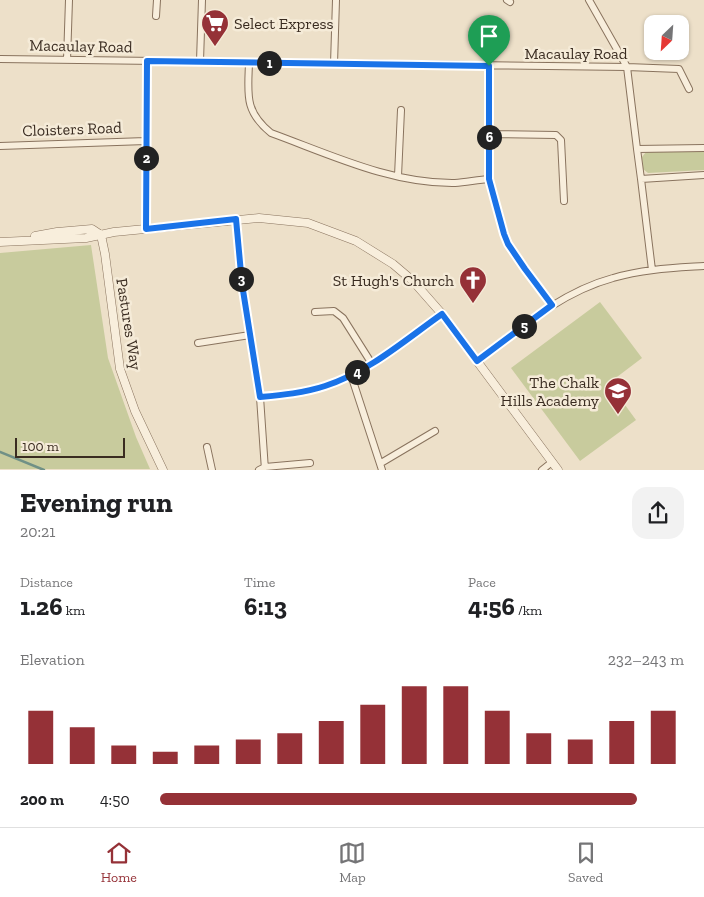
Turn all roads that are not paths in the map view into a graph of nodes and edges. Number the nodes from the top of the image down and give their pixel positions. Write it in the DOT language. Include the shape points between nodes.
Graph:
graph roads {
  1 [pos="69,0"];
  2 [pos="157,0"];
  3 [pos="202,0"];
  4 [pos="336,0"];
  5 [pos="589,0"];
  6 [pos="156,16"];
  7 [pos="0,59"];
  8 [pos="67,60"];
  9 [pos="147,61"];
  10 [pos="200,61"];
  11 [pos="249,62"];
  12 [pos="334,64"];
  13 [pos="489,66"];
  14 [pos="627,67"];
  15 [pos="689,89"];
  16 [pos="401,110"];
  17 [pos="489,134"];
  18 [pos="146,141"];
  19 [pos="0,146"];
  20 [pos="704,148"];
  21 [pos="638,150"];
  22 [pos="704,175"];
  23 [pos="398,176"];
  24 [pos="489,179"];
  25 [pos="641,179"];
  26 [pos="564,201"];
  27 [pos="236,219"];
  28 [pos="146,229"];
  29 [pos="101,236"];
  30 [pos="3,242"];
  31 [pos="704,266"];
  32 [pos="652,270"];
  33 [pos="552,305"];
  34 [pos="315,312"];
  35 [pos="442,314"];
  36 [pos="250,335"];
  37 [pos="198,343"];
  38 [pos="477,361"];
  39 [pos="372,364"];
  40 [pos="351,375"];
  41 [pos="260,397"];
  42 [pos="435,431"];
  43 [pos="207,447"];
  44 [pos="552,462"];
  45 [pos="310,464"];
  46 [pos="381,466"];
  47 [pos="263,469"];
  48 [pos="163,470"];
  49 [pos="212,470"];
  50 [pos="542,470"];
  51 [pos="558,470"];
  1 -- 8 [label="street"];
  2 -- 6 [label="street"];
  3 -- 10 [label="street"];
  4 -- 12 [label="street"];
  5 -- 14 [label="street"];
  7 -- 8 [label="street, Macaulay Road"];
  8 -- 9 [label="street, Macaulay Road"];
  9 -- 10 [label="street, Macaulay Road"];
  9 -- 18 [label="street"];
  10 -- 11 [label="street, Macaulay Road"];
  11 -- 12 [label="street, Macaulay Road"];
  11 -- 23 [label="street" via="248,99 251,109 259,123 271,133"];
  12 -- 13 [label="street, Macaulay Road"];
  13 -- 14 [label="street, Macaulay Road"];
  13 -- 17 [label="street"];
  14 -- 15 [label="street, Macaulay Road" via="679,69"];
  14 -- 21 [label="street"];
  16 -- 23 [label="street"];
  17 -- 24 [label="street"];
  17 -- 26 [label="street" via="556,135 561,140"];
  18 -- 19 [label="street, Cloisters Road"];
  18 -- 28 [label="street"];
  20 -- 21 [label="street"];
  21 -- 25 [label="street"];
  22 -- 25 [label="street"];
  23 -- 24 [label="street" via="455,182"];
  24 -- 33 [label="street" via="508,244"];
  25 -- 32 [label="street"];
  27 -- 28 [label="street"];
  27 -- 35 [label="street" via="308,223 356,241 393,264"];
  27 -- 36 [label="street"];
  28 -- 29 [label="street"];
  29 -- 30 [label="street"];
  29 -- 48 [label="street, Pastures Way" via="120,369 135,411"];
  31 -- 32 [label="street"];
  32 -- 33 [label="street" via="612,278"];
  33 -- 38 [label="street"];
  34 -- 39 [label="street" via="334,311 343,318"];
  35 -- 38 [label="street"];
  35 -- 39 [label="street"];
  36 -- 37 [label="street"];
  36 -- 41 [label="street"];
  38 -- 44 [label="street"];
  39 -- 40 [label="street"];
  40 -- 41 [label="street" via="298,393"];
  40 -- 46 [label="street"];
  41 -- 47 [label="street"];
  42 -- 46 [label="street"];
  43 -- 49 [label="street"];
  44 -- 50 [label="street"];
  44 -- 51 [label="street"];
  45 -- 47 [label="street"];
}
